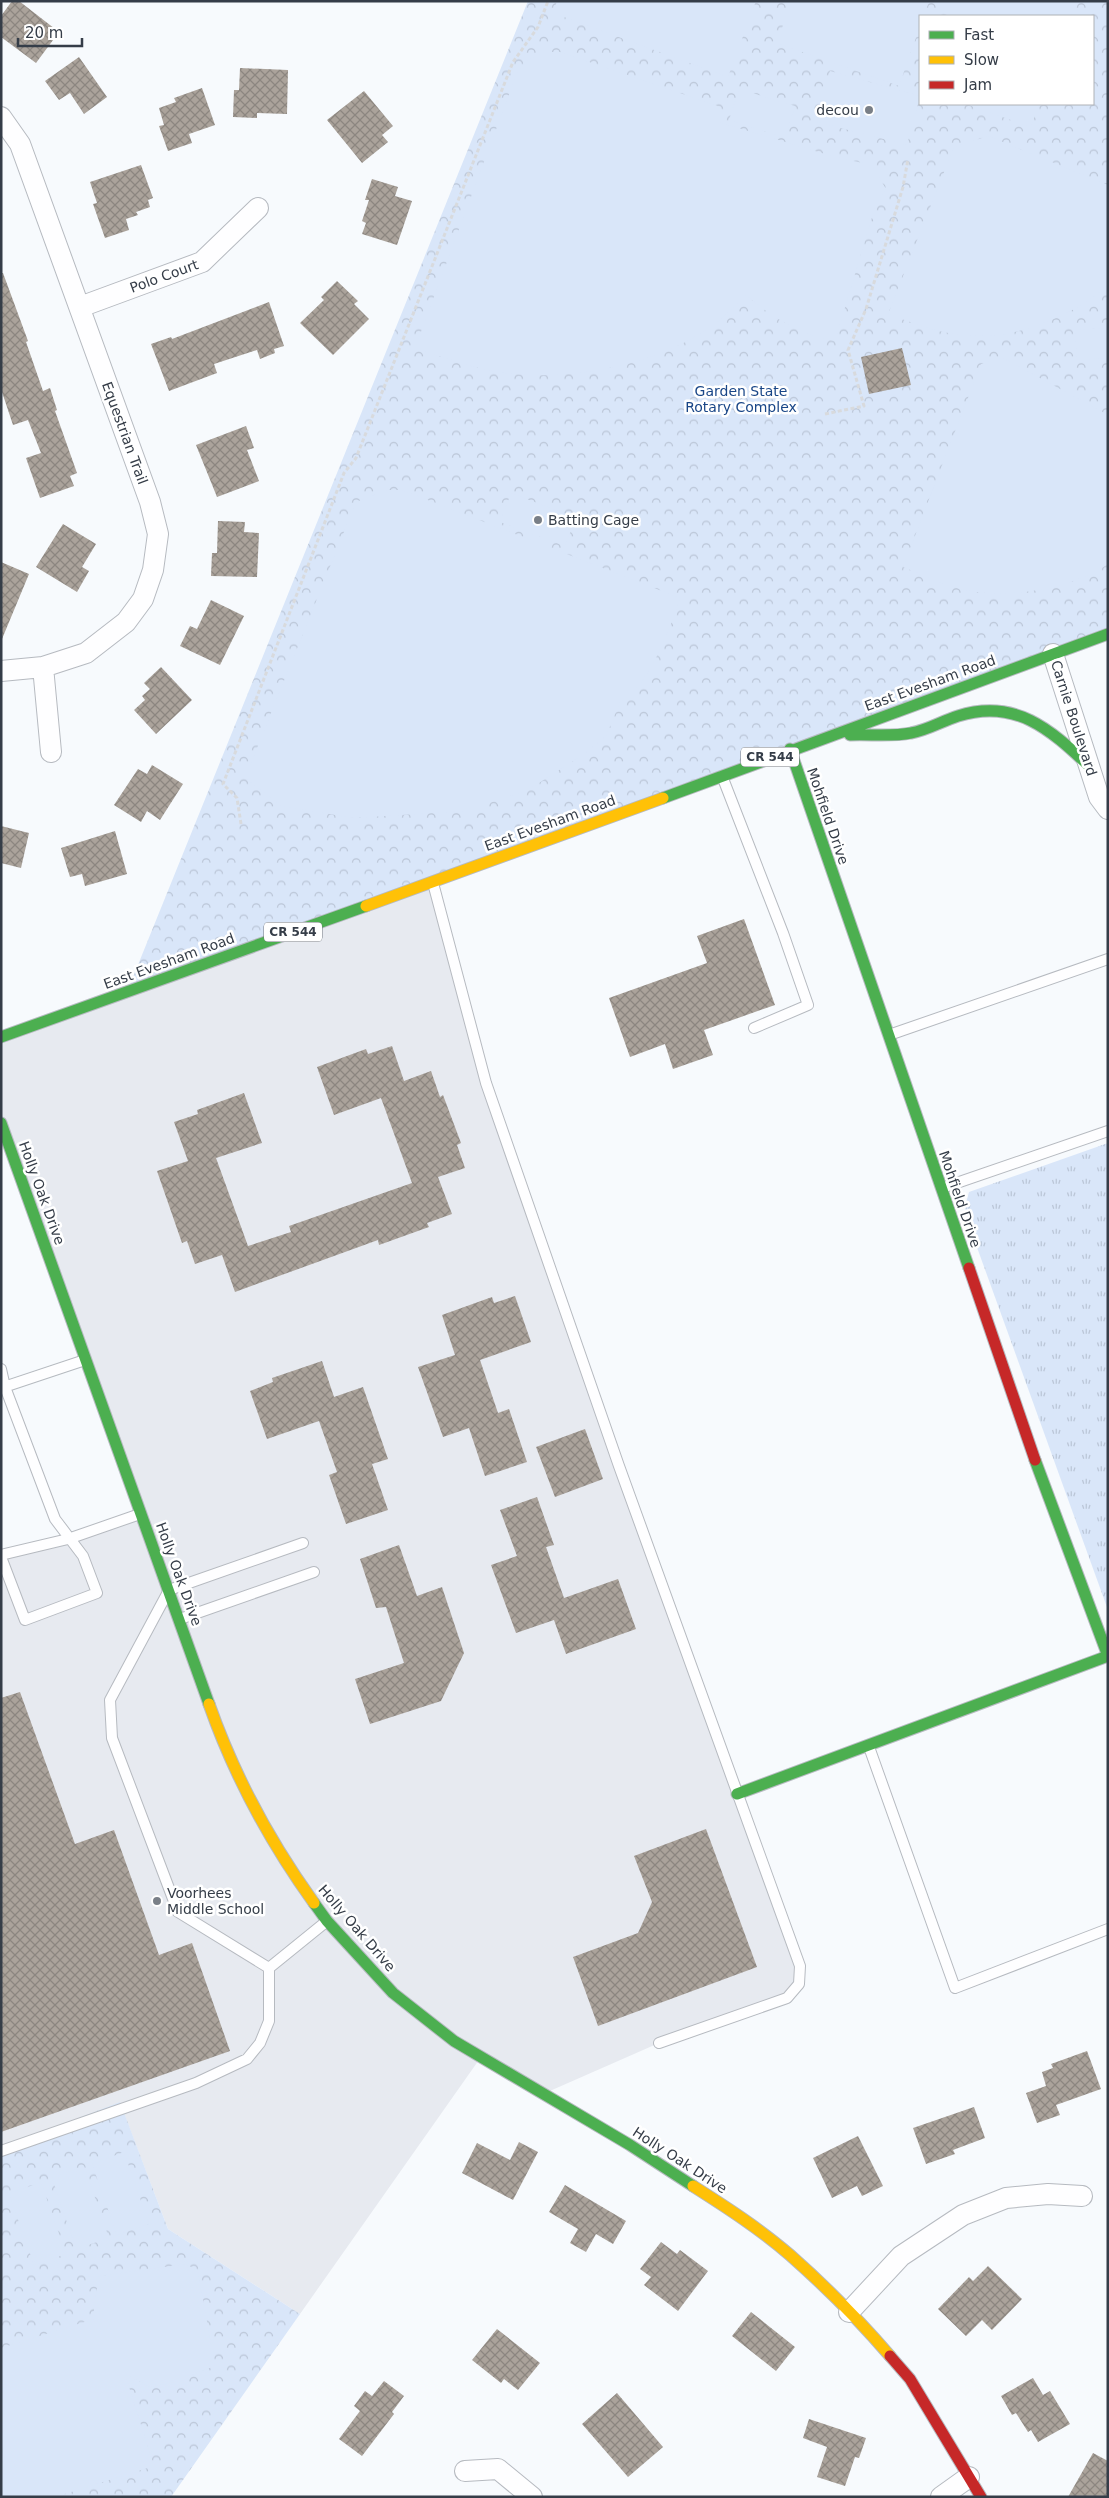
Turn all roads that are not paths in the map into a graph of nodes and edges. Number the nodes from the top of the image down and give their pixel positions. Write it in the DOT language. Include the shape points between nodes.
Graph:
graph roads {
  1 [pos="1,117"];
  2 [pos="258,208"];
  3 [pos="80,307"];
  4 [pos="1108,634"];
  5 [pos="1053,654"];
  6 [pos="43,668"];
  7 [pos="1,671"];
  8 [pos="831,735"];
  9 [pos="790,750"];
  10 [pos="51,752"];
  11 [pos="1089,766"];
  12 [pos="722,775"];
  13 [pos="1108,810"];
  14 [pos="433,882"];
  15 [pos="1108,959"];
  16 [pos="754,1028"];
  17 [pos="888,1035"];
  18 [pos="1,1037"];
  19 [pos="1,1123"];
  20 [pos="1108,1131"];
  21 [pos="941,1188"];
  22 [pos="86,1360"];
  23 [pos="1,1369"];
  24 [pos="3,1388"];
  25 [pos="141,1514"];
  26 [pos="68,1539"];
  27 [pos="303,1543"];
  28 [pos="1,1556"];
  29 [pos="314,1572"];
  30 [pos="169,1590"];
  31 [pos="179,1619"];
  32 [pos="1108,1656"];
  33 [pos="869,1745"];
  34 [pos="737,1794"];
  35 [pos="327,1921"];
  36 [pos="1108,1929"];
  37 [pos="269,1968"];
  38 [pos="659,2043"];
  39 [pos="1,2151"];
  40 [pos="1082,2196"];
  41 [pos="849,2312"];
  42 [pos="465,2471"];
  43 [pos="969,2477"];
  44 [pos="532,2497"];
  45 [pos="941,2497"];
  46 [pos="981,2497"];
  1 -- 3 [label="street, Equestrian Trail" via="20,144"];
  2 -- 3 [label="street, Polo Court" via="202,262"];
  3 -- 6 [label="street, Equestrian Trail" via="150,502 158,534 153,570 143,599 126,622 86,653"];
  4 -- 5 [label="street, East Evesham Road / CR 544"];
  5 -- 8 [label="street, East Evesham Road / CR 544"];
  5 -- 11 [label="street, Carnie Boulevard"];
  6 -- 7 [label="street, Equestrian Trail"];
  6 -- 10 [label="street"];
  8 -- 9 [label="street, East Evesham Road / CR 544"];
  8 -- 11 [label="street" via="905,734 960,715 985,710 1009,711 1027,717 1055,734"];
  9 -- 12 [label="street, East Evesham Road / CR 544"];
  9 -- 17 [label="street, Mohfield Drive"];
  11 -- 13 [label="street, Carnie Boulevard" via="1099,797"];
  12 -- 14 [label="street, East Evesham Road / CR 544"];
  12 -- 16 [label="lane" via="808,1005"];
  14 -- 18 [label="street, East Evesham Road / CR 544"];
  14 -- 34 [label="lane" via="486,1083"];
  15 -- 17 [label="lane"];
  17 -- 21 [label="street, Mohfield Drive"];
  19 -- 22 [label="street, Holly Oak Drive"];
  20 -- 21 [label="lane"];
  21 -- 32 [label="street, Mohfield Drive" via="1019,1415"];
  22 -- 24 [label="lane"];
  22 -- 25 [label="street, Holly Oak Drive"];
  23 -- 24 [label="lane"];
  24 -- 26 [label="lane" via="54,1519"];
  25 -- 26 [label="lane"];
  25 -- 30 [label="street, Holly Oak Drive"];
  26 -- 28 [label="lane"];
  26 -- 28 [label="lane" via="83,1556 97,1594 25,1620"];
  27 -- 30 [label="lane"];
  29 -- 31 [label="lane"];
  30 -- 31 [label="street, Holly Oak Drive"];
  30 -- 37 [label="lane" via="110,1700 112,1738 178,1912"];
  31 -- 35 [label="street, Holly Oak Drive" via="239,1778 276,1846"];
  32 -- 33 [label="street"];
  33 -- 34 [label="street"];
  33 -- 36 [label="lane" via="955,1988"];
  34 -- 38 [label="lane" via="800,1966 800,1982 784,1999"];
  35 -- 37 [label="lane"];
  35 -- 41 [label="street, Holly Oak Drive" via="393,1993 454,2041 630,2145 739,2216 790,2255"];
  37 -- 39 [label="lane" via="269,2021 260,2043 247,2059 196,2083"];
  40 -- 41 [label="street" via="1048,2194 1006,2198 962,2215 901,2256"];
  41 -- 43 [label="street, Holly Oak Drive" via="874,2336 910,2380"];
  42 -- 44 [label="street" via="498,2468"];
  43 -- 45 [label="street"];
  43 -- 46 [label="street, Holly Oak Drive"];
}
